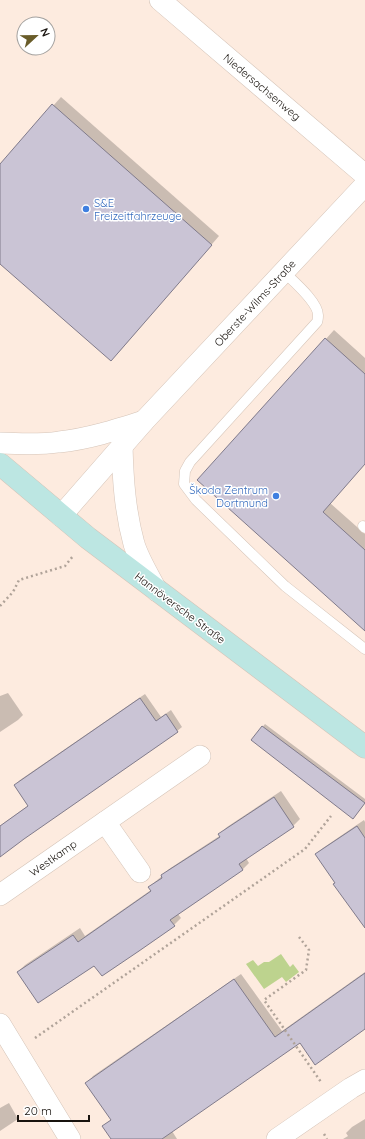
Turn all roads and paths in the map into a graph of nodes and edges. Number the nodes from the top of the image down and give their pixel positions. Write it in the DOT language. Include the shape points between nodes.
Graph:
graph roads {
  1 [pos="160,0"];
  2 [pos="365,175"];
  3 [pos="365,185"];
  4 [pos="284,272"];
  5 [pos="144,421"];
  6 [pos="0,443"];
  7 [pos="122,446"];
  8 [pos="0,464"];
  9 [pos="61,516"];
  10 [pos="73,556"];
  11 [pos="157,591"];
  12 [pos="0,605"];
  13 [pos="365,649"];
  14 [pos="365,747"];
  15 [pos="200,756"];
  16 [pos="331,816"];
  17 [pos="105,822"];
  18 [pos="140,872"];
  19 [pos="0,895"];
  20 [pos="299,937"];
  21 [pos="0,1024"];
  22 [pos="17,1051"];
  23 [pos="365,1080"];
  24 [pos="324,1087"];
  25 [pos="70,1139"];
  26 [pos="277,1139"];
  1 -- 2 [label="street, Niedersachsenweg"];
  3 -- 4 [label="street, Oberste-Wilms-Straße"];
  4 -- 5 [label="street, Oberste-Wilms-Straße"];
  4 -- 13 [label="lane" via="314,305 318,315 317,322 190,462 185,471 184,484 196,500 285,586"];
  5 -- 6 [label="street, Oberste-Wilms-Straße" via="97,436 58,443"];
  5 -- 7 [label="street, Oberste-Wilms-Straße"];
  7 -- 9 [label="street, Oberste-Wilms-Straße"];
  7 -- 11 [label="street" via="124,496 130,528 144,568"];
  8 -- 9 [label="main road, Hannöversche Straße"];
  9 -- 11 [label="main road, Hannöversche Straße"];
  10 -- 12 [label="path" via="65,566 19,580"];
  11 -- 14 [label="main road, Hannöversche Straße"];
  15 -- 17 [label="street, Westkamp"];
  16 -- 22 [label="path" via="305,849"];
  17 -- 18 [label="street"];
  17 -- 19 [label="street, Westkamp"];
  20 -- 24 [label="path" via="309,950 306,970 264,1000"];
  21 -- 22 [label="street"];
  22 -- 25 [label="street"];
  23 -- 26 [label="street"];
}
